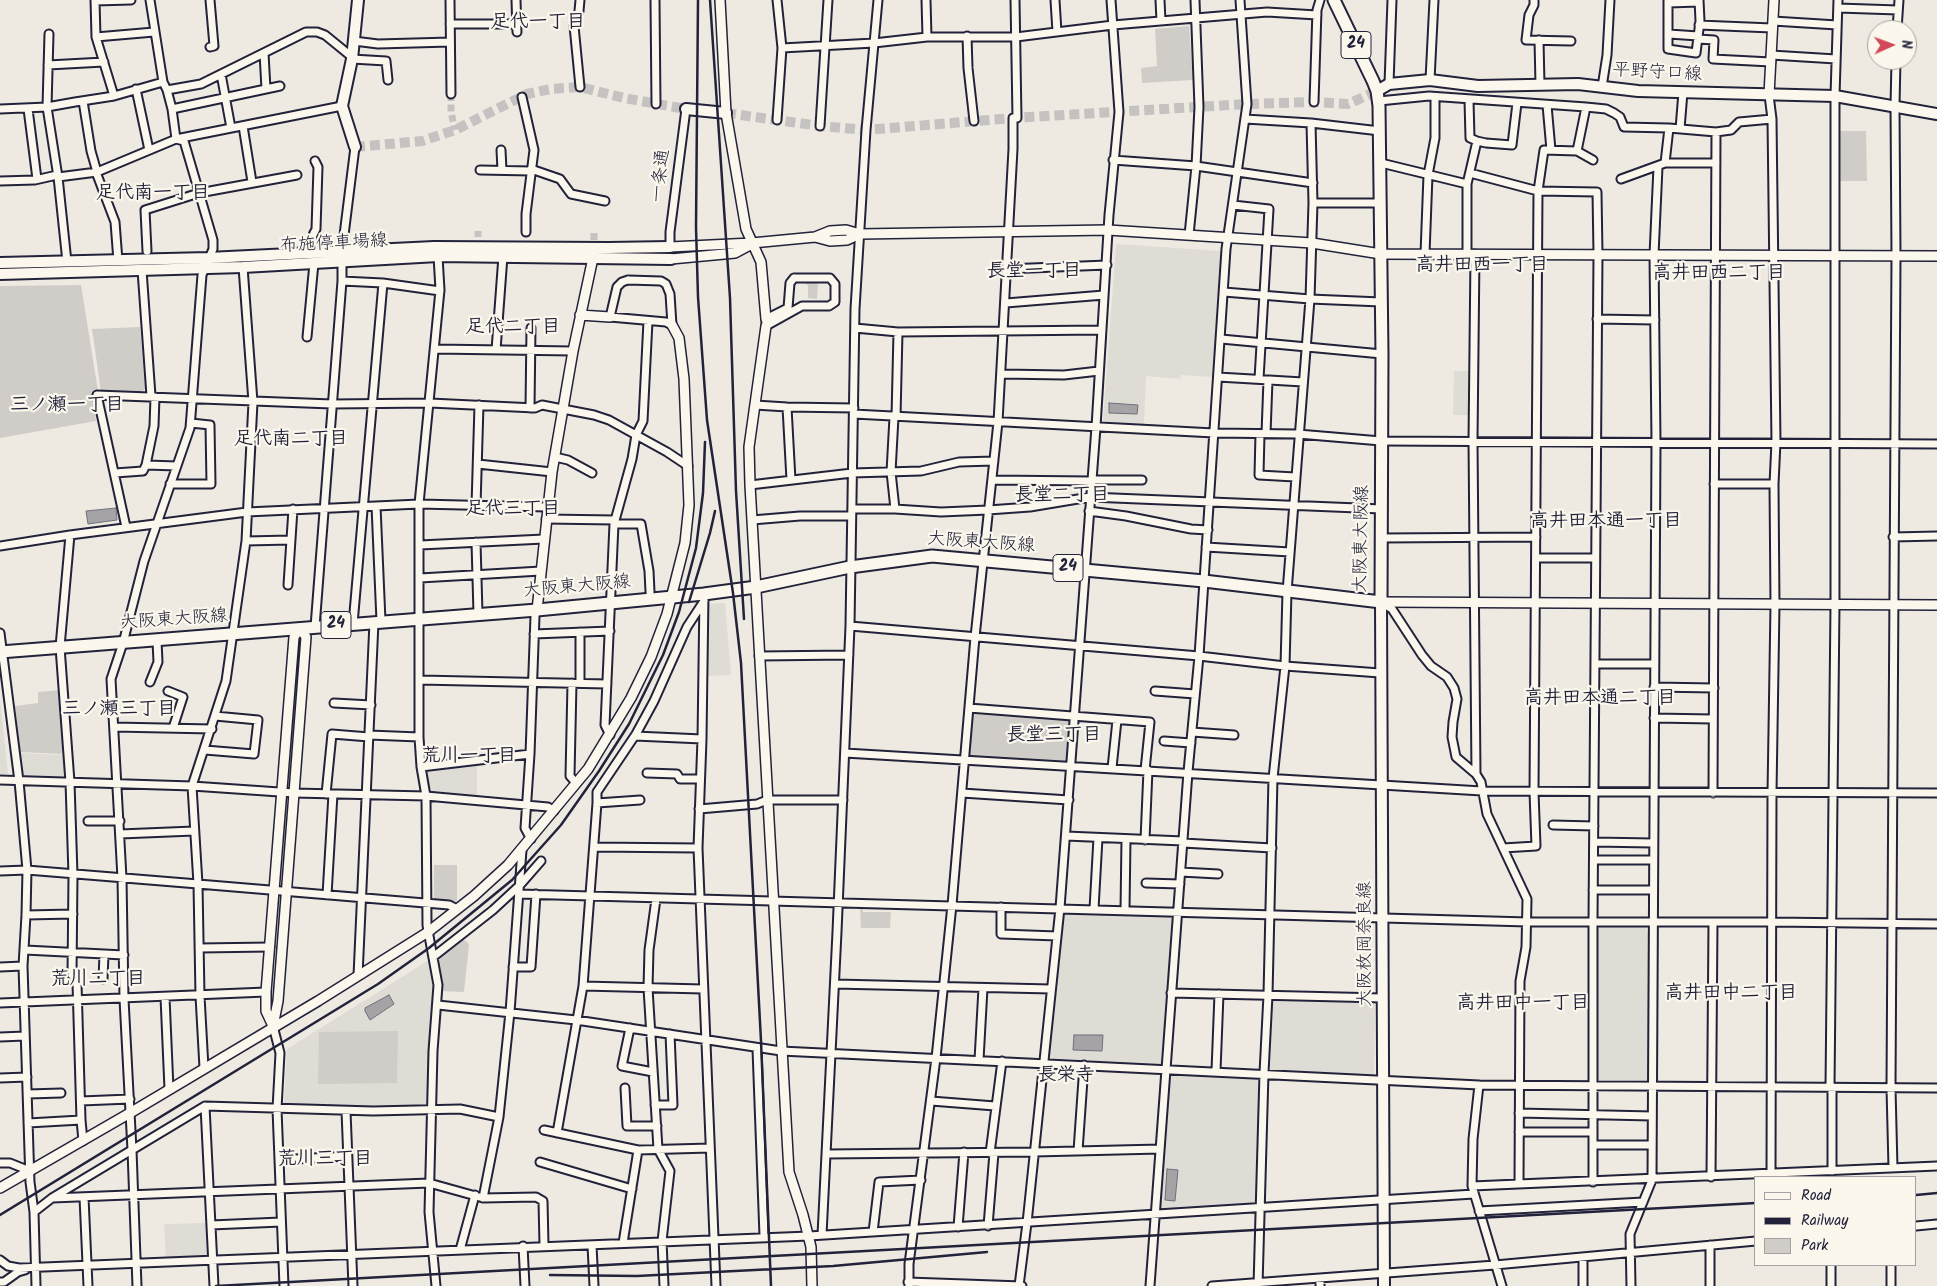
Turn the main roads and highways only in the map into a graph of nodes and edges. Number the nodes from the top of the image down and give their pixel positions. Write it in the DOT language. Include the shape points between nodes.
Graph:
graph roads {
  1 [pos="358,0"];
  2 [pos="1334,0"];
  3 [pos="1378,96"];
  4 [pos="686,109"];
  5 [pos="726,113"];
  6 [pos="1937,114"];
  7 [pos="355,147"];
  8 [pos="670,247"];
  9 [pos="436,252"];
  10 [pos="594,253"];
  11 [pos="313,258"];
  12 [pos="670,259"];
  13 [pos="0,263"];
  14 [pos="0,274"];
  15 [pos="1381,602"];
  16 [pos="1,652"];
  17 [pos="1384,1286"];
  1 -- 7 [label="main road" via="352,58 342,106"];
  2 -- 3 [label="main road, 大阪東大阪線 / 24"];
  3 -- 6 [label="main road, 平野守口線" via="1389,84 1430,80 1478,86 1578,84 1638,92 1836,96"];
  3 -- 15 [label="main road, 大阪東大阪線 / 24" via="1381,163"];
  4 -- 5 [label="main road"];
  8 -- 10 [label="main road, 布施停車場線"];
  9 -- 10 [label="main road, 布施停車場線" via="503,256"];
  9 -- 10 [label="main road, 布施停車場線" via="478,243 526,239"];
  9 -- 11 [label="main road, 布施停車場線"];
  10 -- 12 [label="main road, 布施停車場線"];
  11 -- 13 [label="main road, 布施停車場線"];
  11 -- 14 [label="main road, 布施停車場線" via="243,267"];
  15 -- 16 [label="main road, 大阪東大阪線 / 24" via="1204,581 932,556 850,567 704,598 672,597"];
  15 -- 17 [label="main road, 大阪枚岡奈良線"];
}
